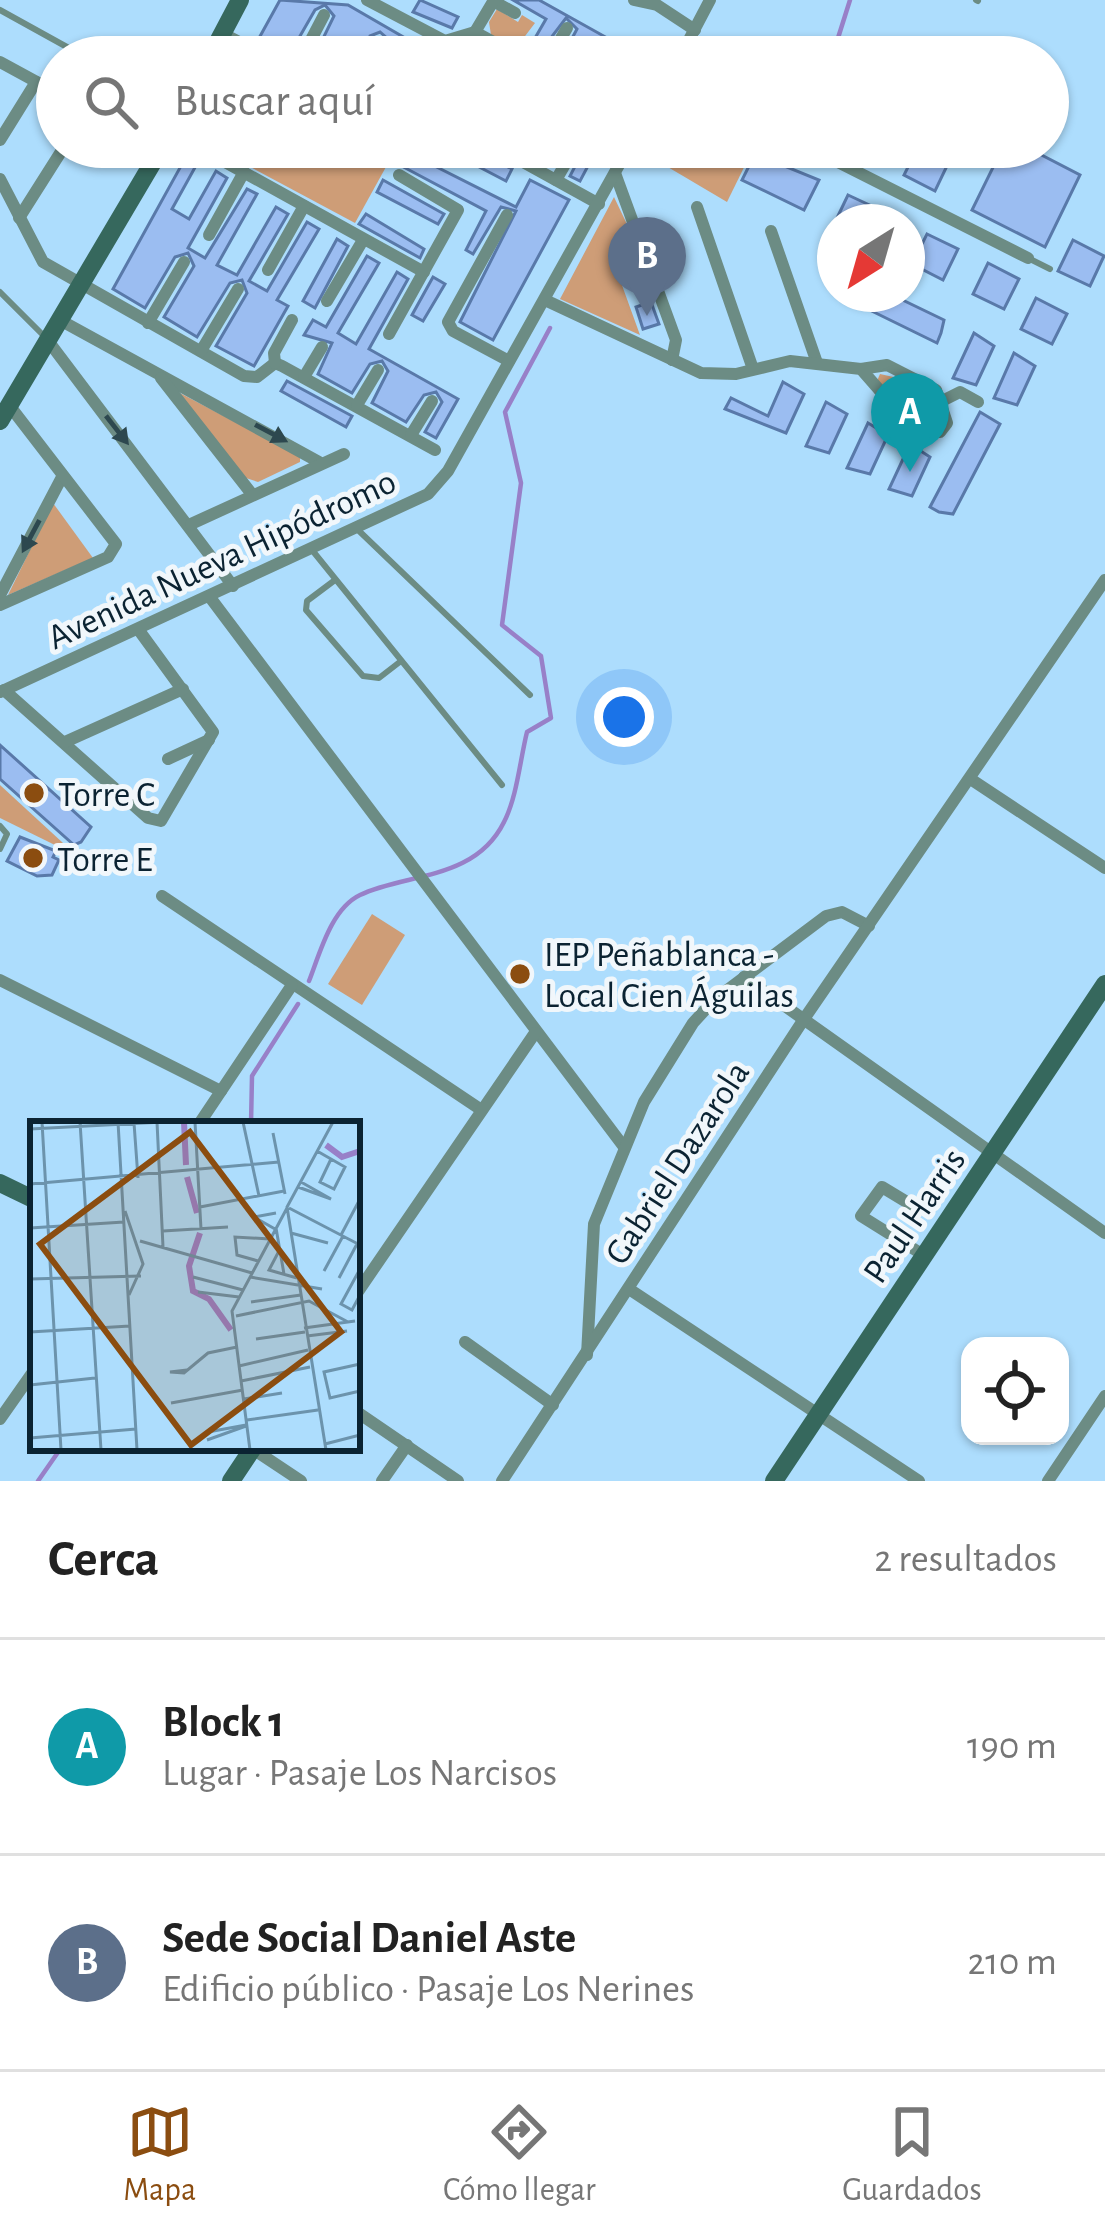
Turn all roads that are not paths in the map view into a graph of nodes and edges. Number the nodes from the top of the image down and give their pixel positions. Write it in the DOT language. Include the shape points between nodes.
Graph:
graph roads {
  1 [pos="240,0"];
  2 [pos="367,0"];
  3 [pos="408,0"];
  4 [pos="494,0"];
  5 [pos="634,0"];
  6 [pos="710,0"];
  7 [pos="0,10"];
  8 [pos="515,13"];
  9 [pos="324,15"];
  10 [pos="399,17"];
  11 [pos="566,28"];
  12 [pos="695,30"];
  13 [pos="476,32"];
  14 [pos="222,33"];
  15 [pos="47,36"];
  16 [pos="220,36"];
  17 [pos="228,36"];
  18 [pos="313,36"];
  19 [pos="435,36"];
  20 [pos="462,36"];
  21 [pos="483,36"];
  22 [pos="562,36"];
  23 [pos="692,36"];
  24 [pos="0,62"];
  25 [pos="36,82"];
  26 [pos="0,140"];
  27 [pos="51,168"];
  28 [pos="148,168"];
  29 [pos="237,168"];
  30 [pos="535,168"];
  31 [pos="563,168"];
  32 [pos="618,168"];
  33 [pos="850,168"];
  34 [pos="244,172"];
  35 [pos="615,172"];
  36 [pos="399,175"];
  37 [pos="0,179"];
  38 [pos="556,181"];
  39 [pos="599,204"];
  40 [pos="304,206"];
  41 [pos="697,208"];
  42 [pos="507,214"];
  43 [pos="20,218"];
  44 [pos="771,231"];
  45 [pos="209,235"];
  46 [pos="363,240"];
  47 [pos="1028,258"];
  48 [pos="184,262"];
  49 [pos="1049,269"];
  50 [pos="268,270"];
  51 [pos="424,272"];
  52 [pos="79,284"];
  53 [pos="238,289"];
  54 [pos="0,292"];
  55 [pos="545,300"];
  56 [pos="327,301"];
  57 [pos="57,318"];
  58 [pos="292,320"];
  59 [pos="148,323"];
  60 [pos="389,334"];
  61 [pos="46,337"];
  62 [pos="322,347"];
  63 [pos="201,351"];
  64 [pos="672,360"];
  65 [pos="816,360"];
  66 [pos="509,361"];
  67 [pos="275,363"];
  68 [pos="753,369"];
  69 [pos="861,369"];
  70 [pos="378,370"];
  71 [pos="157,372"];
  72 [pos="304,377"];
  73 [pos="432,401"];
  74 [pos="941,401"];
  75 [pos="978,401"];
  76 [pos="357,405"];
  77 [pos="4,413"];
  78 [pos="411,435"];
  79 [pos="435,450"];
  80 [pos="344,454"];
  81 [pos="319,462"];
  82 [pos="62,477"];
  83 [pos="251,494"];
  84 [pos="191,524"];
  85 [pos="357,529"];
  86 [pos="312,550"];
  87 [pos="335,580"];
  88 [pos="1105,580"];
  89 [pos="233,586"];
  90 [pos="0,595"];
  91 [pos="209,596"];
  92 [pos="0,605"];
  93 [pos="138,629"];
  94 [pos="401,662"];
  95 [pos="183,689"];
  96 [pos="2,691"];
  97 [pos="530,695"];
  98 [pos="210,740"];
  99 [pos="65,742"];
  100 [pos="168,759"];
  101 [pos="972,779"];
  102 [pos="502,785"];
  103 [pos="0,826"];
  104 [pos="0,849"];
  105 [pos="1105,868"];
  106 [pos="163,896"];
  107 [pos="869,926"];
  108 [pos="744,977"];
  109 [pos="0,980"];
  110 [pos="1105,984"];
  111 [pos="292,985"];
  112 [pos="805,1019"];
  113 [pos="536,1033"];
  114 [pos="221,1091"];
  115 [pos="481,1109"];
  116 [pos="202,1121"];
  117 [pos="624,1147"];
  118 [pos="994,1154"];
  119 [pos="0,1183"];
  120 [pos="30,1198"];
  121 [pos="920,1210"];
  122 [pos="1105,1233"];
  123 [pos="925,1256"];
  124 [pos="360,1289"];
  125 [pos="629,1289"];
  126 [pos="465,1342"];
  127 [pos="587,1355"];
  128 [pos="30,1376"];
  129 [pos="1105,1396"];
  130 [pos="553,1405"];
  131 [pos="360,1414"];
  132 [pos="818,1415"];
  133 [pos="0,1419"];
  134 [pos="407,1445"];
  135 [pos="252,1451"];
  136 [pos="256,1451"];
  137 [pos="232,1481"];
  138 [pos="301,1481"];
  139 [pos="382,1481"];
  140 [pos="458,1481"];
  141 [pos="502,1481"];
  142 [pos="774,1481"];
  143 [pos="919,1481"];
  144 [pos="1048,1481"];
  1 -- 14 [label="street"];
  2 -- 10 [label="street"];
  3 -- 10 [label="street"];
  4 -- 8 [label="street"];
  4 -- 13 [label="street"];
  5 -- 12 [label="street" via="658,5"];
  6 -- 12 [label="street"];
  7 -- 15 [label="lane"];
  9 -- 18 [label="street"];
  10 -- 19 [label="street"];
  11 -- 22 [label="street"];
  12 -- 23 [label="street"];
  13 -- 20 [label="street"];
  13 -- 21 [label="street"];
  14 -- 16 [label="street"];
  14 -- 17 [label="street"];
  24 -- 25 [label="street"];
  25 -- 26 [label="street"];
  27 -- 43 [label="street"];
  28 -- 52 [label="street"];
  29 -- 34 [label="street"];
  30 -- 38 [label="street"];
  31 -- 38 [label="street"];
  32 -- 35 [label="street, Avenida Nueva Hipódromo"];
  33 -- 47 [label="street"];
  34 -- 40 [label="street"];
  34 -- 45 [label="street"];
  35 -- 39 [label="street, Avenida Nueva Hipódromo"];
  35 -- 64 [label="street" via="676,340"];
  36 -- 51 [label="street" via="458,211"];
  37 -- 43 [label="street"];
  38 -- 39 [label="street"];
  39 -- 55 [label="street, Avenida Nueva Hipódromo"];
  40 -- 46 [label="street"];
  40 -- 50 [label="street"];
  41 -- 68 [label="street"];
  42 -- 66 [label="street" via="448,322"];
  43 -- 52 [label="street" via="38,258"];
  44 -- 65 [label="street"];
  46 -- 51 [label="street"];
  46 -- 56 [label="street"];
  47 -- 49 [label="lane"];
  48 -- 59 [label="street"];
  51 -- 60 [label="street"];
  52 -- 57 [label="street"];
  52 -- 59 [label="street"];
  53 -- 63 [label="street"];
  54 -- 61 [label="lane"];
  55 -- 64 [label="street"];
  55 -- 66 [label="street, Avenida Nueva Hipódromo"];
  57 -- 61 [label="street"];
  57 -- 71 [label="street"];
  58 -- 67 [label="street"];
  59 -- 63 [label="street"];
  61 -- 77 [label="street"];
  61 -- 84 [label="street, one-way"];
  62 -- 72 [label="street"];
  63 -- 67 [label="street" via="251,378"];
  64 -- 68 [label="street" via="717,375"];
  65 -- 68 [label="street"];
  65 -- 69 [label="street"];
  66 -- 85 [label="street, Avenida Nueva Hipódromo" via="439,484"];
  67 -- 72 [label="street"];
  69 -- 74 [label="street" via="887,365 915,375"];
  69 -- 74 [label="street" via="916,432 940,432 947,423"];
  70 -- 76 [label="street"];
  71 -- 81 [label="street, one-way"];
  71 -- 83 [label="street"];
  72 -- 76 [label="street"];
  73 -- 78 [label="street"];
  74 -- 75 [label="street" via="960,392"];
  76 -- 78 [label="street"];
  77 -- 82 [label="street"];
  78 -- 79 [label="street"];
  80 -- 81 [label="street"];
  81 -- 83 [label="street"];
  82 -- 90 [label="street, one-way"];
  82 -- 92 [label="street" via="116,550"];
  83 -- 84 [label="street"];
  84 -- 89 [label="street"];
  85 -- 86 [label="street, Avenida Nueva Hipódromo"];
  85 -- 97 [label="lane"];
  86 -- 87 [label="lane"];
  86 -- 89 [label="street, Avenida Nueva Hipódromo"];
  87 -- 94 [label="lane"];
  87 -- 94 [label="lane" via="306,610 363,676 379,679"];
  88 -- 101 [label="street, Gabriel Dazarola"];
  89 -- 91 [label="street, Avenida Nueva Hipódromo"];
  91 -- 93 [label="street, Avenida Nueva Hipódromo"];
  91 -- 113 [label="street"];
  93 -- 95 [label="street"];
  93 -- 96 [label="street, Avenida Nueva Hipódromo"];
  94 -- 102 [label="lane"];
  95 -- 98 [label="street" via="212,726"];
  95 -- 99 [label="street"];
  96 -- 99 [label="street"];
  98 -- 99 [label="street" via="158,822"];
  98 -- 100 [label="street"];
  101 -- 105 [label="street"];
  101 -- 107 [label="street, Gabriel Dazarola"];
  103 -- 104 [label="lane" via="7,834"];
  106 -- 111 [label="street"];
  107 -- 108 [label="street" via="842,912 826,916"];
  107 -- 112 [label="street, Gabriel Dazarola"];
  108 -- 112 [label="street"];
  108 -- 117 [label="street" via="693,1024"];
  109 -- 114 [label="street"];
  110 -- 118 [label="street, Paul Harris"];
  111 -- 114 [label="street"];
  111 -- 115 [label="street"];
  112 -- 118 [label="street"];
  112 -- 125 [label="street, Gabriel Dazarola"];
  113 -- 115 [label="street"];
  113 -- 117 [label="street"];
  114 -- 116 [label="street"];
  115 -- 124 [label="street"];
  117 -- 127 [label="street" via="594,1224"];
  118 -- 122 [label="street"];
  118 -- 123 [label="street, Paul Harris"];
  119 -- 120 [label="street"];
  121 -- 123 [label="street" via="882,1187 861,1216"];
  123 -- 132 [label="street, Paul Harris"];
  125 -- 127 [label="street, Gabriel Dazarola"];
  125 -- 132 [label="street"];
  126 -- 130 [label="street"];
  127 -- 130 [label="street, Gabriel Dazarola"];
  128 -- 133 [label="street"];
  129 -- 144 [label="street"];
  130 -- 141 [label="street, Gabriel Dazarola"];
  131 -- 134 [label="street"];
  132 -- 142 [label="street, Paul Harris"];
  132 -- 143 [label="street"];
  134 -- 139 [label="street"];
  134 -- 140 [label="street"];
  135 -- 137 [label="street"];
  136 -- 138 [label="street"];
}
